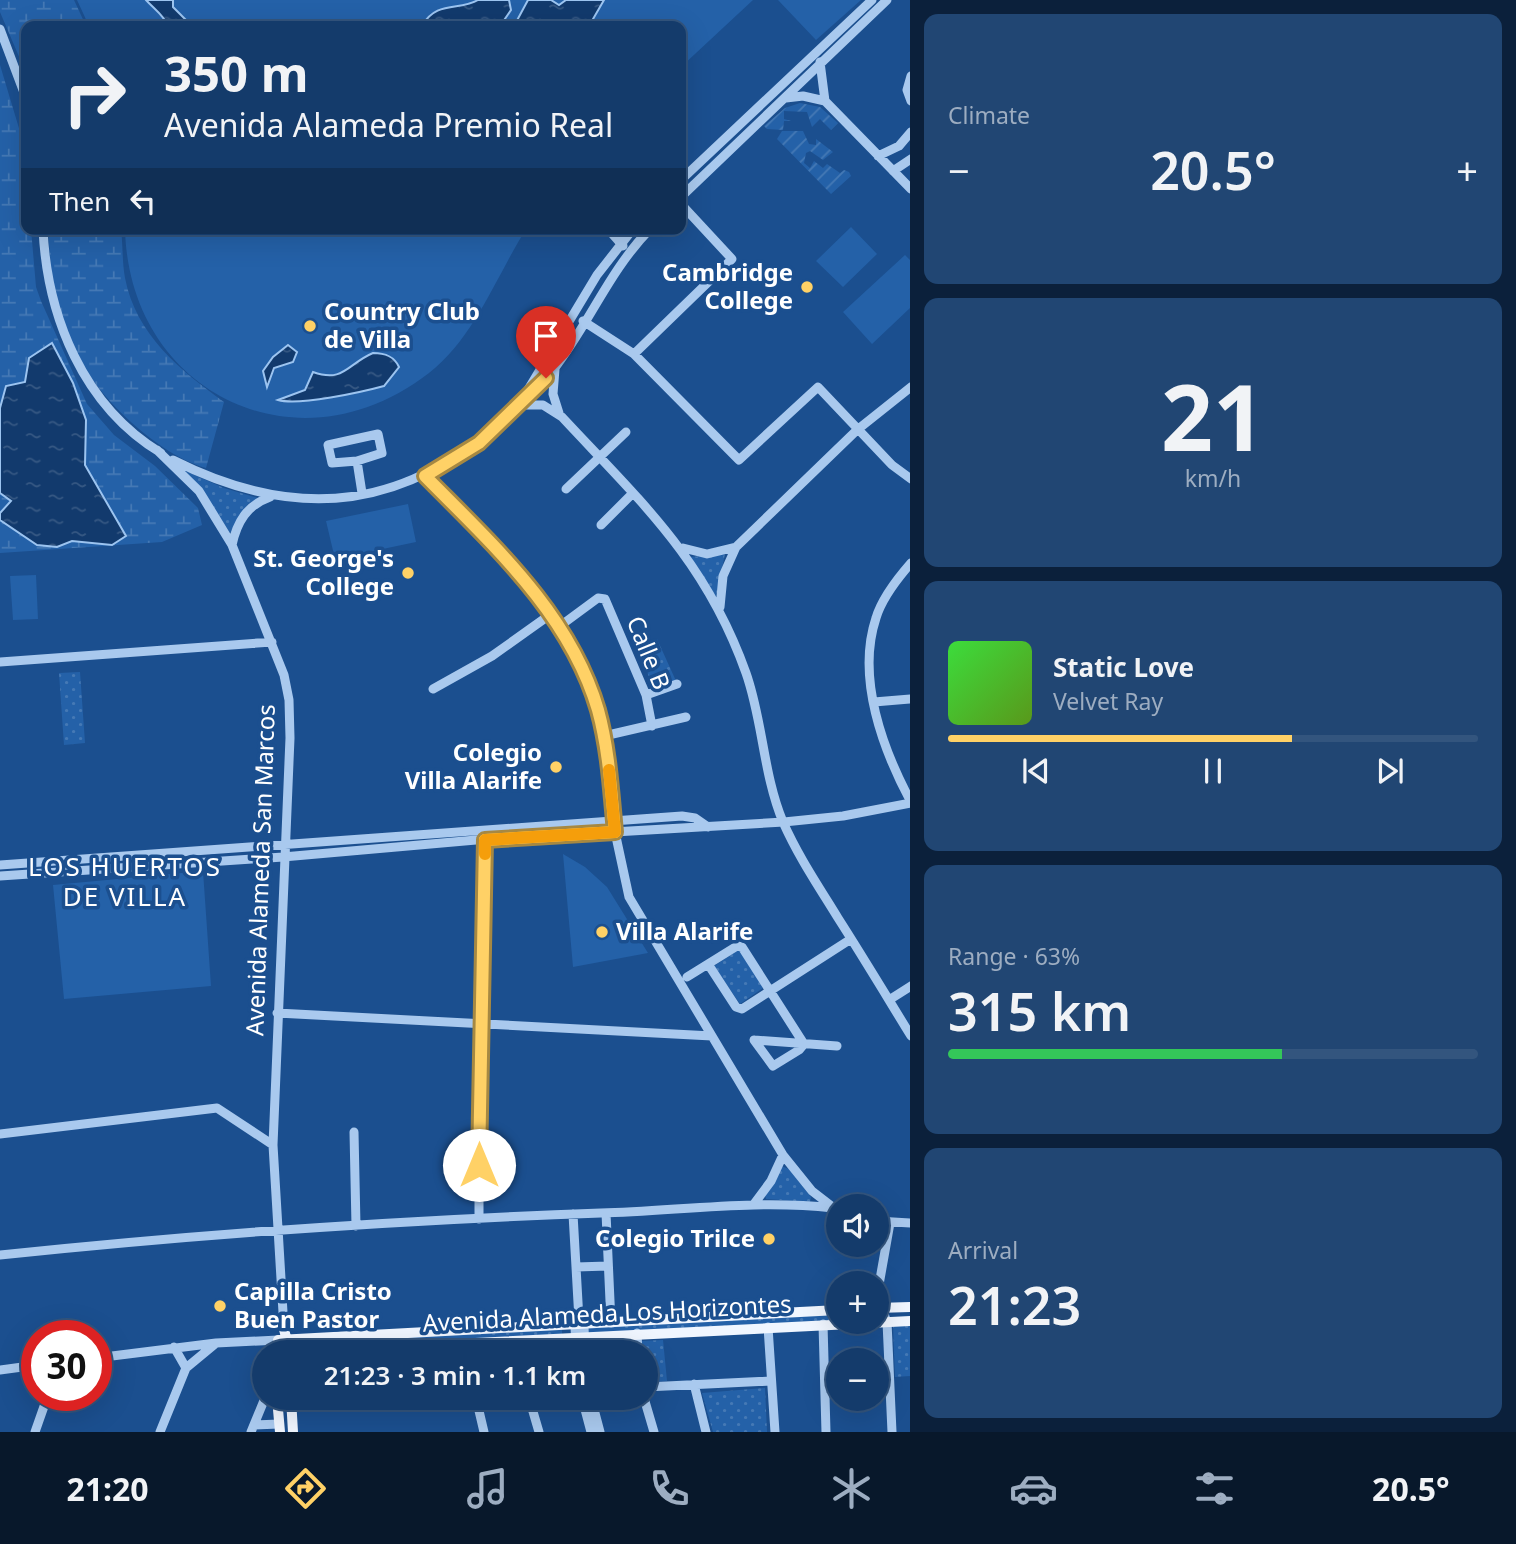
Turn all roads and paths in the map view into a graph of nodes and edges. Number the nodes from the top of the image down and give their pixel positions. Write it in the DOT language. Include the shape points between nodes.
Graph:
graph roads {
  1 [pos="873,0"];
  2 [pos="887,0"];
  3 [pos="0,29"];
  4 [pos="813,55"];
  5 [pos="821,63"];
  6 [pos="910,80"];
  7 [pos="21,85"];
  8 [pos="776,89"];
  9 [pos="785,98"];
  10 [pos="910,99"];
  11 [pos="825,101"];
  12 [pos="910,133"];
  13 [pos="878,156"];
  14 [pos="910,160"];
  15 [pos="893,171"];
  16 [pos="686,175"];
  17 [pos="910,188"];
  18 [pos="686,192"];
  19 [pos="686,209"];
  20 [pos="44,235"];
  21 [pos="613,235"];
  22 [pos="628,235"];
  23 [pos="645,235"];
  24 [pos="621,244"];
  25 [pos="630,252"];
  26 [pos="583,321"];
  27 [pos="634,354"];
  28 [pos="556,367"];
  29 [pos="910,388"];
  30 [pos="517,406"];
  31 [pos="562,417"];
  32 [pos="857,430"];
  33 [pos="626,432"];
  34 [pos="156,450"];
  35 [pos="600,458"];
  36 [pos="357,461"];
  37 [pos="425,476"];
  38 [pos="910,478"];
  39 [pos="566,489"];
  40 [pos="633,493"];
  41 [pos="362,494"];
  42 [pos="273,495"];
  43 [pos="601,525"];
  44 [pos="232,545"];
  45 [pos="682,547"];
  46 [pos="736,547"];
  47 [pos="910,564"];
  48 [pos="720,609"];
  49 [pos="551,614"];
  50 [pos="561,626"];
  51 [pos="272,642"];
  52 [pos="0,662"];
  53 [pos="677,684"];
  54 [pos="433,689"];
  55 [pos="646,695"];
  56 [pos="910,699"];
  57 [pos="874,702"];
  58 [pos="686,718"];
  59 [pos="652,726"];
  60 [pos="604,736"];
  61 [pos="910,801"];
  62 [pos="910,803"];
  63 [pos="614,821"];
  64 [pos="784,822"];
  65 [pos="708,827"];
  66 [pos="538,832"];
  67 [pos="615,832"];
  68 [pos="485,835"];
  69 [pos="384,838"];
  70 [pos="352,840"];
  71 [pos="284,845"];
  72 [pos="385,849"];
  73 [pos="353,851"];
  74 [pos="283,857"];
  75 [pos="0,865"];
  76 [pos="0,876"];
  77 [pos="851,939"];
  78 [pos="708,964"];
  79 [pos="687,977"];
  80 [pos="910,987"];
  81 [pos="770,989"];
  82 [pos="888,1000"];
  83 [pos="277,1013"];
  84 [pos="479,1026"];
  85 [pos="910,1034"];
  86 [pos="712,1036"];
  87 [pos="804,1044"];
  88 [pos="837,1046"];
  89 [pos="354,1132"];
  90 [pos="0,1133"];
  91 [pos="273,1145"];
  92 [pos="783,1155"];
  93 [pos="826,1202"];
  94 [pos="754,1204"];
  95 [pos="826,1208"];
  96 [pos="606,1213"];
  97 [pos="573,1214"];
  98 [pos="479,1219"];
  99 [pos="890,1223"];
  100 [pos="910,1223"];
  101 [pos="356,1226"];
  102 [pos="277,1230"];
  103 [pos="0,1255"];
  104 [pos="608,1266"];
  105 [pos="576,1267"];
  106 [pos="883,1271"];
  107 [pos="889,1304"];
  108 [pos="910,1307"];
  109 [pos="826,1311"];
  110 [pos="910,1321"];
  111 [pos="889,1322"];
  112 [pos="611,1324"];
  113 [pos="823,1324"];
  114 [pos="826,1324"];
  115 [pos="768,1326"];
  116 [pos="579,1328"];
  117 [pos="637,1333"];
  118 [pos="888,1334"];
  119 [pos="522,1339"];
  120 [pos="281,1340"];
  121 [pos="356,1340"];
  122 [pos="516,1340"];
  123 [pos="578,1340"];
  124 [pos="582,1340"];
  125 [pos="637,1340"];
  126 [pos="216,1343"];
  127 [pos="252,1344"];
  128 [pos="174,1347"];
  129 [pos="112,1355"];
  130 [pos="21,1367"];
  131 [pos="186,1368"];
  132 [pos="0,1370"];
  133 [pos="772,1381"];
  134 [pos="694,1384"];
  135 [pos="658,1386"];
  136 [pos="260,1410"];
  137 [pos="278,1410"];
  138 [pos="292,1410"];
  139 [pos="479,1410"];
  140 [pos="533,1410"];
  141 [pos="585,1410"];
  142 [pos="594,1410"];
  143 [pos="648,1410"];
  144 [pos="42,1411"];
  145 [pos="252,1428"];
  146 [pos="279,1428"];
  147 [pos="35,1432"];
  148 [pos="160,1432"];
  149 [pos="293,1432"];
  150 [pos="484,1432"];
  151 [pos="539,1432"];
  152 [pos="591,1432"];
  153 [pos="600,1432"];
  154 [pos="654,1432"];
  155 [pos="706,1432"];
  156 [pos="775,1432"];
  157 [pos="826,1432"];
  158 [pos="892,1432"];
  1 -- 4 [label="street"];
  2 -- 5 [label="street"];
  3 -- 7 [label="street"];
  4 -- 5 [label="street"];
  4 -- 8 [label="street"];
  5 -- 9 [label="street"];
  5 -- 11 [label="street"];
  6 -- 10 [label="street"];
  8 -- 9 [label="street"];
  8 -- 16 [label="street"];
  9 -- 11 [label="street"];
  9 -- 18 [label="street"];
  11 -- 13 [label="street"];
  12 -- 13 [label="street" via="899,146"];
  13 -- 15 [label="street"];
  14 -- 15 [label="street"];
  15 -- 17 [label="street"];
  19 -- 27 [label="street" via="732,259"];
  20 -- 34 [label="street, Avenida Alameda San Marcos" via="51,296 75,358 105,402"];
  21 -- 24 [label="street"];
  22 -- 24 [label="street"];
  23 -- 25 [label="street"];
  24 -- 25 [label="street"];
  24 -- 30 [label="street"];
  25 -- 26 [label="street"];
  26 -- 27 [label="street"];
  26 -- 28 [label="street"];
  27 -- 32 [label="street" via="734,458 743,459 820,390"];
  28 -- 30 [label="street"];
  28 -- 31 [label="street" via="553,394"];
  29 -- 32 [label="street"];
  30 -- 31 [label="street" via="543,405"];
  30 -- 37 [label="street" via="479,443"];
  31 -- 35 [label="street"];
  32 -- 38 [label="street"];
  32 -- 46 [label="street"];
  33 -- 35 [label="street"];
  34 -- 42 [label="street" via="229,485"];
  34 -- 44 [label="street, Avenida Alameda San Marcos" via="199,491"];
  35 -- 39 [label="street"];
  35 -- 40 [label="street"];
  36 -- 36 [label="street" via="332,463 328,445 378,434 382,453"];
  36 -- 41 [label="street"];
  37 -- 41 [label="street"];
  37 -- 49 [label="street" via="524,579"];
  40 -- 43 [label="street"];
  40 -- 45 [label="street"];
  41 -- 42 [label="street" via="306,499"];
  42 -- 44 [label="street" via="243,516"];
  44 -- 51 [label="street, Avenida Alameda San Marcos"];
  45 -- 46 [label="street" via="707,554"];
  45 -- 48 [label="street"];
  46 -- 48 [label="street" via="723,576"];
  47 -- 57 [label="street" via="875,619 870,660"];
  48 -- 64 [label="street" via="747,674"];
  49 -- 50 [label="street"];
  49 -- 54 [label="street" via="492,656"];
  50 -- 55 [label="street, Calle B" via="602,597"];
  50 -- 60 [label="street" via="582,670"];
  51 -- 52 [label="street"];
  51 -- 71 [label="street, Avenida Alameda San Marcos" via="284,675 290,718"];
  53 -- 55 [label="street"];
  55 -- 59 [label="street, Calle B"];
  56 -- 57 [label="street"];
  57 -- 61 [label="street" via="891,763"];
  58 -- 59 [label="street"];
  59 -- 60 [label="street"];
  60 -- 63 [label="street"];
  62 -- 64 [label="street" via="843,817"];
  63 -- 65 [label="street" via="688,815"];
  63 -- 66 [label="street"];
  63 -- 67 [label="street"];
  64 -- 65 [label="street"];
  64 -- 77 [label="street"];
  65 -- 67 [label="street"];
  66 -- 67 [label="street"];
  66 -- 68 [label="street"];
  67 -- 86 [label="street" via="629,897"];
  68 -- 69 [label="street"];
  68 -- 72 [label="street"];
  68 -- 84 [label="street"];
  69 -- 70 [label="street"];
  69 -- 72 [label="street"];
  70 -- 71 [label="street"];
  70 -- 73 [label="street"];
  71 -- 74 [label="street, Avenida Alameda San Marcos"];
  71 -- 75 [label="street"];
  72 -- 73 [label="street"];
  73 -- 74 [label="street"];
  74 -- 76 [label="street"];
  74 -- 83 [label="street, Avenida Alameda San Marcos"];
  77 -- 81 [label="street"];
  77 -- 82 [label="street"];
  78 -- 79 [label="street"];
  78 -- 81 [label="street" via="742,947"];
  78 -- 81 [label="street" via="739,1009"];
  80 -- 82 [label="street"];
  81 -- 87 [label="street"];
  82 -- 85 [label="street"];
  83 -- 84 [label="street"];
  83 -- 91 [label="street, Avenida Alameda San Marcos"];
  84 -- 86 [label="street"];
  84 -- 98 [label="street"];
  86 -- 92 [label="street"];
  87 -- 87 [label="street" via="779,1042 754,1040 773,1066"];
  87 -- 88 [label="street"];
  89 -- 101 [label="street"];
  90 -- 91 [label="street" via="217,1108"];
  91 -- 102 [label="street, Avenida Alameda San Marcos"];
  92 -- 93 [label="street"];
  92 -- 94 [label="street"];
  94 -- 95 [label="street"];
  94 -- 96 [label="street"];
  96 -- 97 [label="street"];
  96 -- 104 [label="street"];
  97 -- 98 [label="street"];
  97 -- 105 [label="street"];
  98 -- 101 [label="street"];
  99 -- 100 [label="street"];
  99 -- 106 [label="street"];
  101 -- 102 [label="street"];
  102 -- 103 [label="street"];
  102 -- 120 [label="street, Avenida Alameda San Marcos"];
  104 -- 105 [label="street"];
  104 -- 112 [label="street"];
  105 -- 116 [label="street"];
  107 -- 108 [label="main road"];
  109 -- 112 [label="main road, Avenida Alameda Los Horizontes"];
  110 -- 111 [label="main road, Avenida Alameda Los Horizontes"];
  112 -- 116 [label="main road, Avenida Alameda Los Horizontes"];
  113 -- 114 [label="main road, Avenida Alameda Los Horizontes"];
  113 -- 115 [label="main road, Avenida Alameda Los Horizontes"];
  113 -- 157 [label="street"];
  115 -- 117 [label="main road, Avenida Alameda Los Horizontes"];
  115 -- 133 [label="street"];
  116 -- 117 [label="main road, Avenida Alameda Los Horizontes"];
  116 -- 119 [label="main road, Avenida Alameda Los Horizontes"];
  116 -- 121 [label="main road, Avenida Alameda Los Horizontes"];
  116 -- 123 [label="street"];
  116 -- 124 [label="street"];
  117 -- 125 [label="street"];
  118 -- 158 [label="street"];
  119 -- 122 [label="main road, Avenida Alameda Los Horizontes"];
  126 -- 127 [label="street, Avenida Alameda Los Horizontes"];
  126 -- 128 [label="street, Avenida Alameda Los Horizontes"];
  126 -- 131 [label="street"];
  128 -- 129 [label="street, Avenida Alameda Los Horizontes"];
  128 -- 131 [label="street"];
  130 -- 132 [label="street"];
  131 -- 148 [label="street"];
  133 -- 134 [label="street"];
  133 -- 156 [label="street"];
  134 -- 135 [label="street"];
  134 -- 155 [label="street"];
  136 -- 145 [label="street"];
  137 -- 146 [label="main road"];
  138 -- 149 [label="main road"];
  139 -- 150 [label="street"];
  140 -- 151 [label="street"];
  141 -- 152 [label="street"];
  142 -- 153 [label="street"];
  143 -- 154 [label="street"];
  144 -- 147 [label="street"];
  145 -- 146 [label="street"];
}
